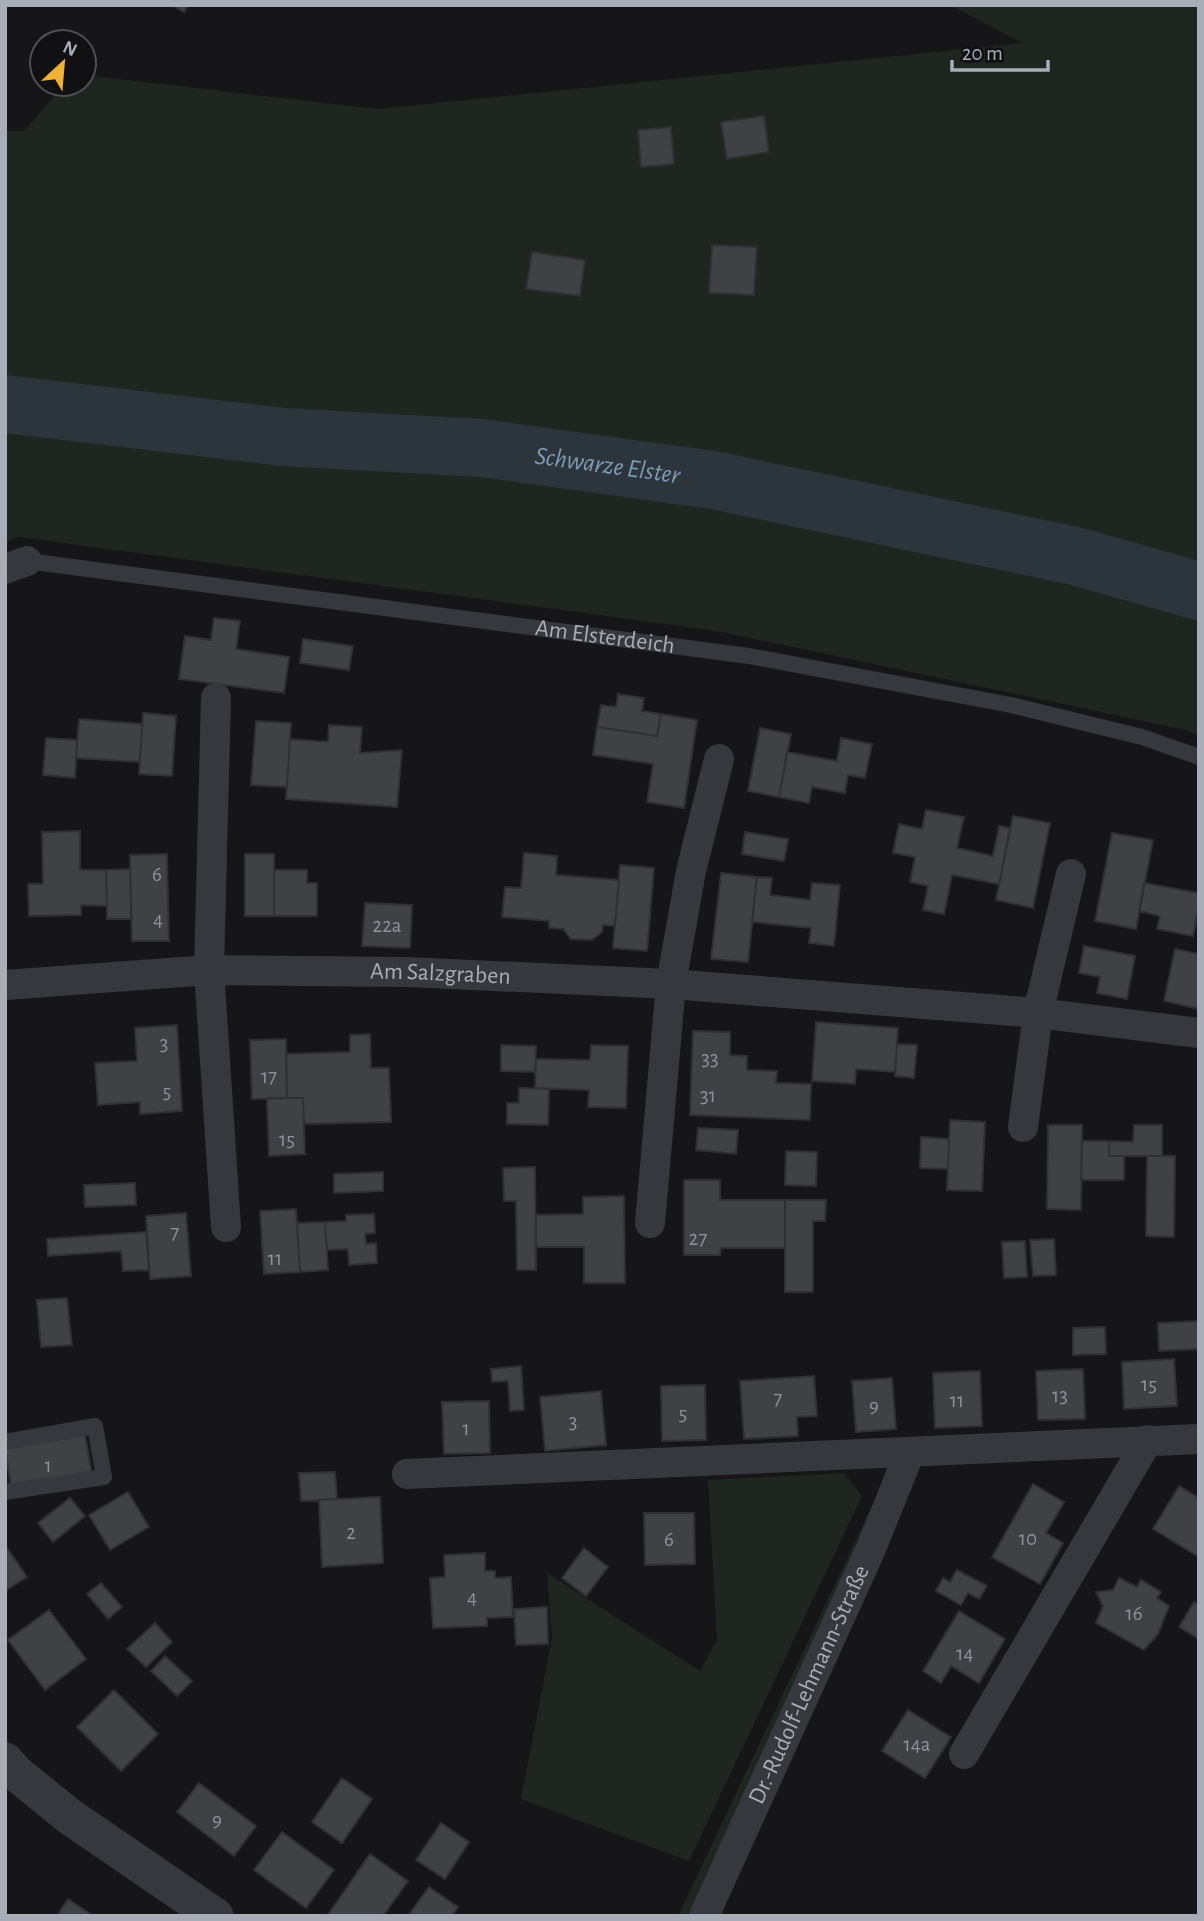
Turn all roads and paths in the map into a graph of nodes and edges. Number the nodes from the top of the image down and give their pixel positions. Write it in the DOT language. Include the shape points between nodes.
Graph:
graph roads {
  1 [pos="16,565"];
  2 [pos="216,698"];
  3 [pos="1199,757"];
  4 [pos="719,759"];
  5 [pos="1071,874"];
  6 [pos="209,970"];
  7 [pos="671,984"];
  8 [pos="5,985"];
  9 [pos="1038,1013"];
  10 [pos="1199,1033"];
  11 [pos="1023,1127"];
  12 [pos="650,1223"];
  13 [pos="226,1227"];
  14 [pos="1199,1439"];
  15 [pos="1149,1440"];
  16 [pos="5,1442"];
  17 [pos="910,1451"];
  18 [pos="407,1475"];
  19 [pos="5,1492"];
  20 [pos="964,1754"];
  21 [pos="5,1761"];
  22 [pos="215,1916"];
  23 [pos="704,1916"];
  1 -- 3 [label="lane, Am Elsterdeich" via="749,656 1011,705 1142,737"];
  2 -- 6 [label="street"];
  4 -- 7 [label="street" via="691,871"];
  5 -- 9 [label="street"];
  6 -- 7 [label="street, Am Salzgraben" via="408,972"];
  6 -- 8 [label="street, Am Salzgraben"];
  6 -- 13 [label="street"];
  7 -- 9 [label="street, Am Salzgraben"];
  7 -- 12 [label="street"];
  9 -- 10 [label="street, Am Salzgraben"];
  9 -- 11 [label="street"];
  14 -- 15 [label="street"];
  15 -- 17 [label="street"];
  15 -- 20 [label="street"];
  16 -- 19 [label="lane" via="95,1426 104,1476"];
  17 -- 18 [label="street"];
  17 -- 23 [label="street, Dr.-Rudolf-Lehmann-Straße" via="865,1564"];
  21 -- 22 [label="street" via="69,1815"];
}
